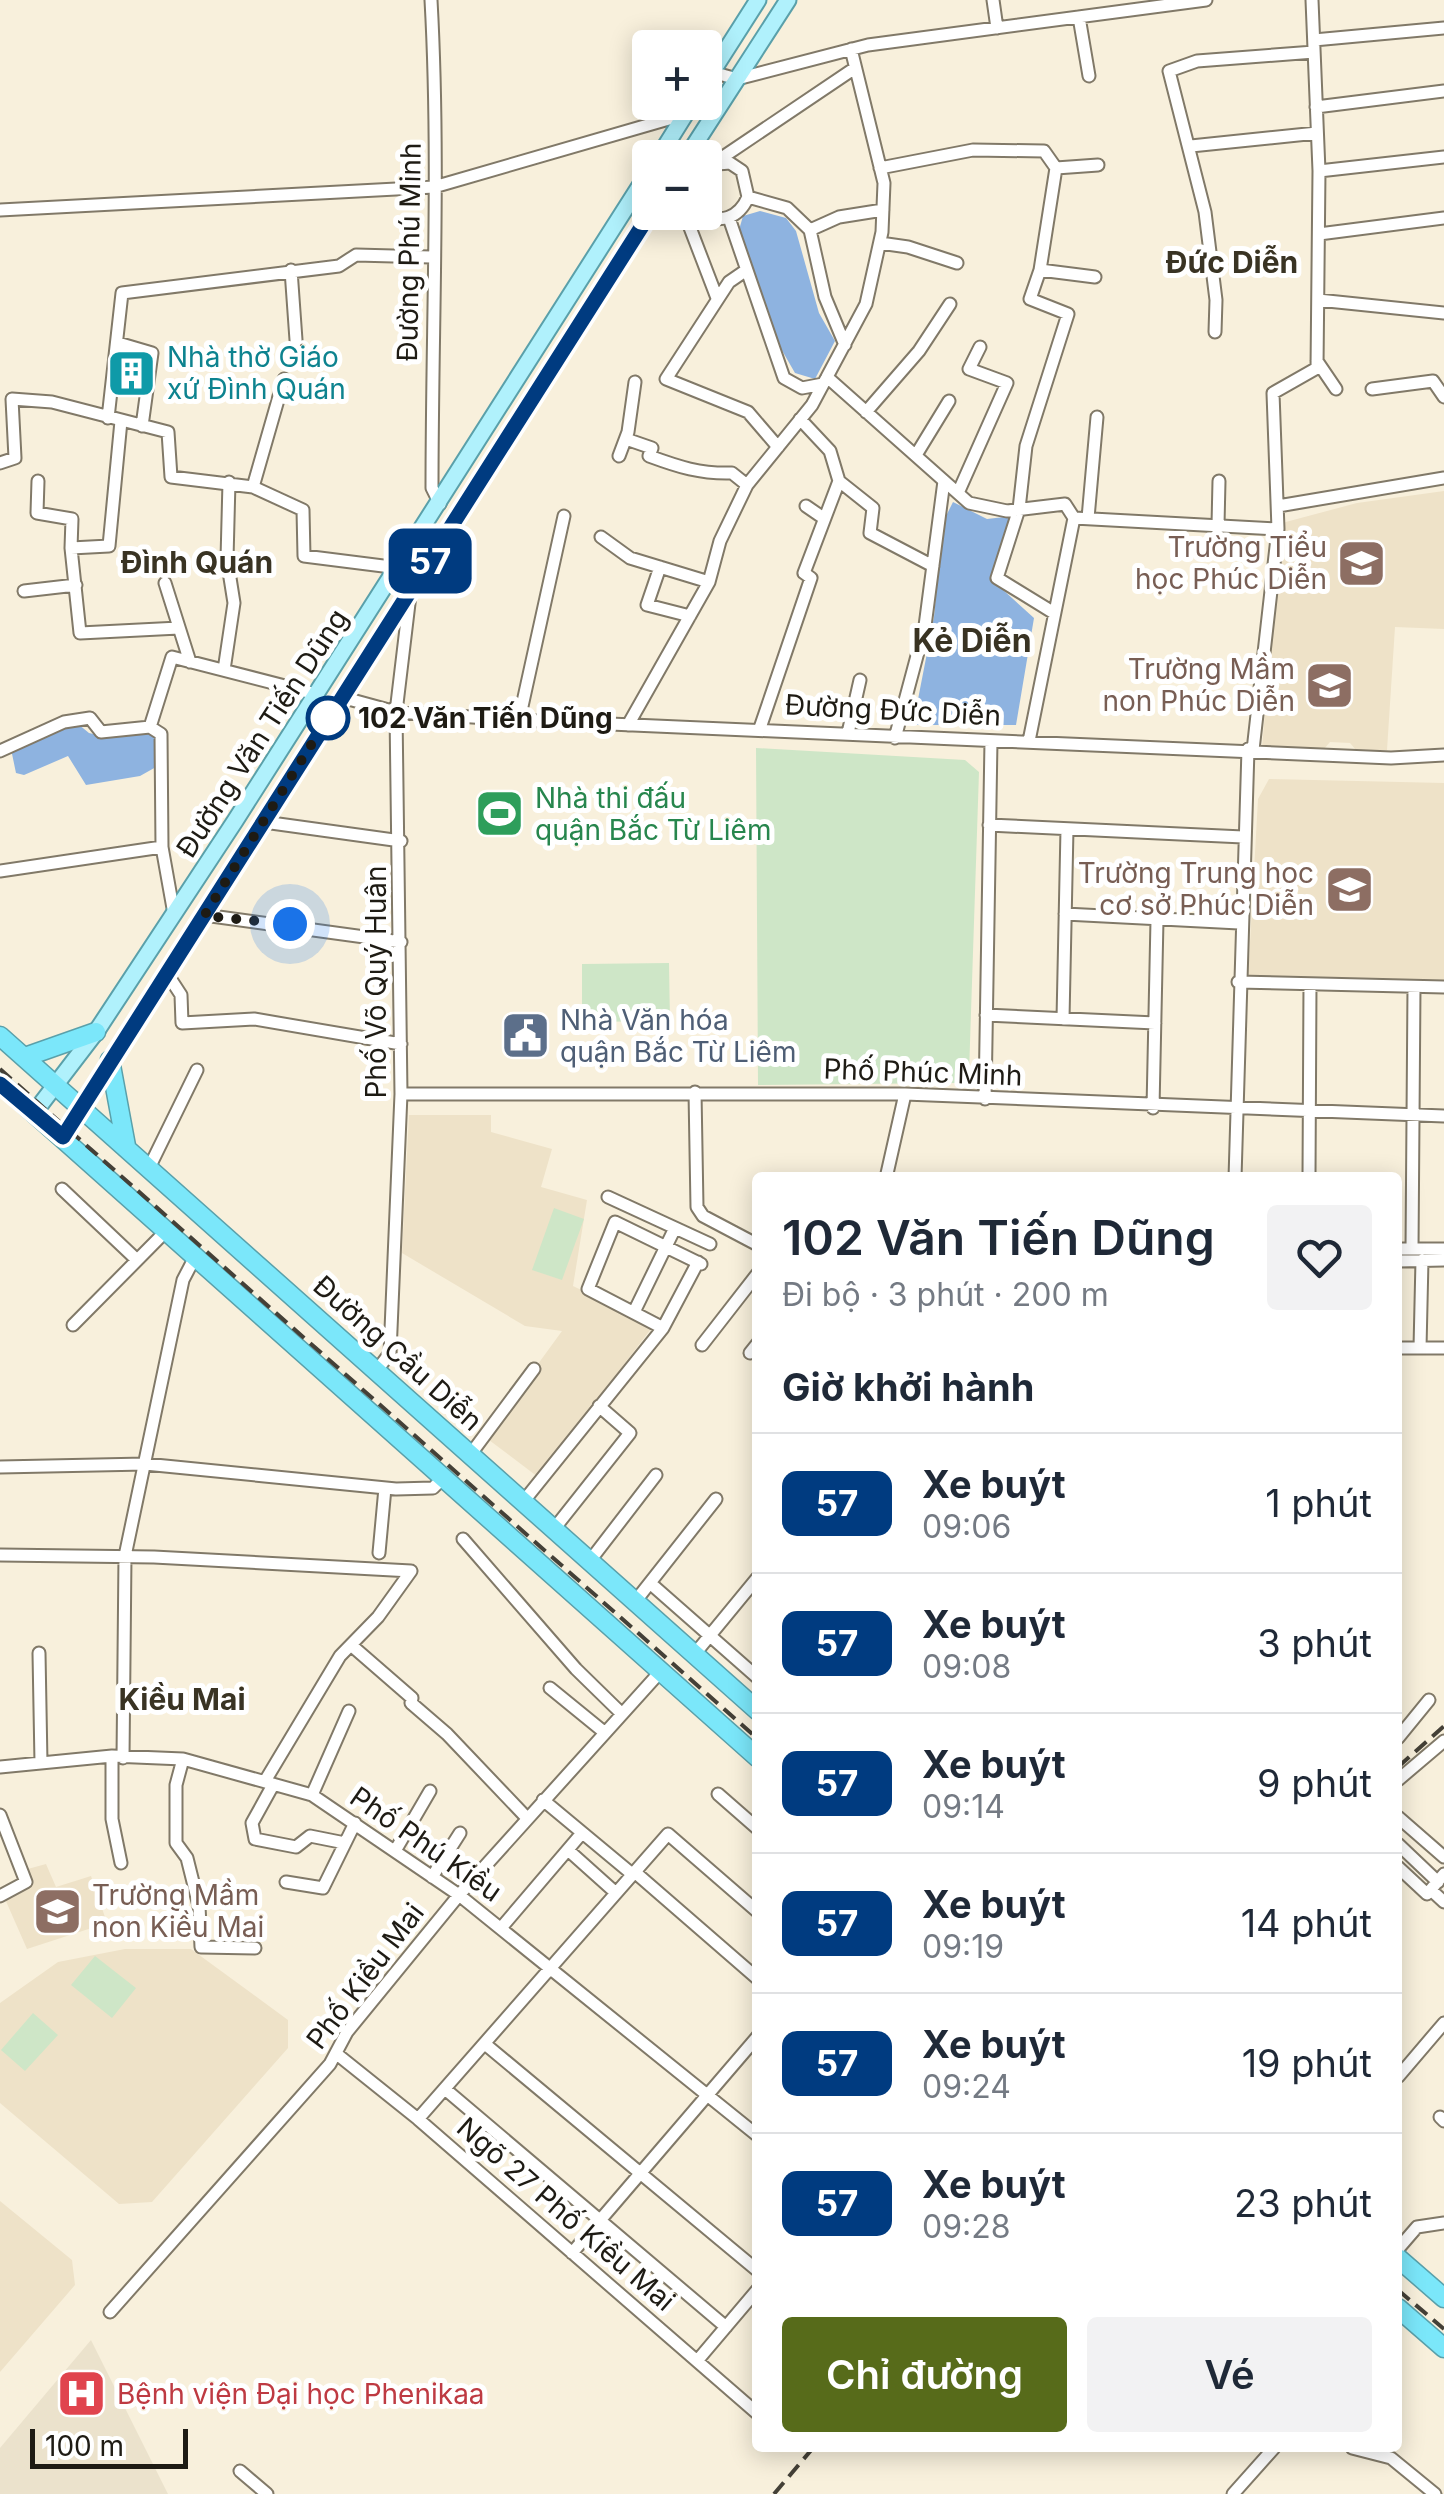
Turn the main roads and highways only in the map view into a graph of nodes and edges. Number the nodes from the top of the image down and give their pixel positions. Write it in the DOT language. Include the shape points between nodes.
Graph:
graph roads {
  1 [pos="758,0"];
  2 [pos="788,0"];
  3 [pos="722,57"];
  4 [pos="699,140"];
  5 [pos="632,199"];
  6 [pos="640,230"];
  7 [pos="96,1032"];
  8 [pos="0,1036"];
  9 [pos="25,1057"];
  10 [pos="110,1060"];
  11 [pos="0,1084"];
  12 [pos="56,1085"];
  13 [pos="83,1108"];
  14 [pos="34,1113"];
  15 [pos="63,1137"];
  16 [pos="126,1147"];
  17 [pos="559,1535"];
  18 [pos="542,1564"];
  19 [pos="752,1706"];
  20 [pos="752,1753"];
  21 [pos="1402,2261"];
  22 [pos="1444,2298"];
  23 [pos="1402,2311"];
  24 [pos="1444,2348"];
  1 -- 3 [label="main road"];
  2 -- 4 [label="main road"];
  5 -- 7 [label="main road, Đường Văn Tiến Dũng"];
  6 -- 10 [label="main road, Đường Văn Tiến Dũng"];
  7 -- 9 [label="highway"];
  7 -- 12 [label="main road, Đường Văn Tiến Dũng"];
  8 -- 9 [label="highway, Đường Cầu Diễn"];
  9 -- 12 [label="highway, Đường Cầu Diễn"];
  10 -- 13 [label="main road, Đường Văn Tiến Dũng"];
  10 -- 16 [label="highway"];
  11 -- 14 [label="highway"];
  12 -- 13 [label="highway, Đường Cầu Diễn"];
  12 -- 14 [label="main road, Đường Văn Tiến Dũng"];
  13 -- 15 [label="main road, Đường Văn Tiến Dũng"];
  13 -- 16 [label="highway, Đường Cầu Diễn"];
  14 -- 15 [label="highway"];
  15 -- 18 [label="highway"];
  16 -- 17 [label="highway, Đường Cầu Diễn"];
  17 -- 18 [label="highway"];
  17 -- 19 [label="highway, Đường Cầu Diễn"];
  18 -- 20 [label="highway"];
  21 -- 22 [label="highway"];
  23 -- 24 [label="highway"];
}
